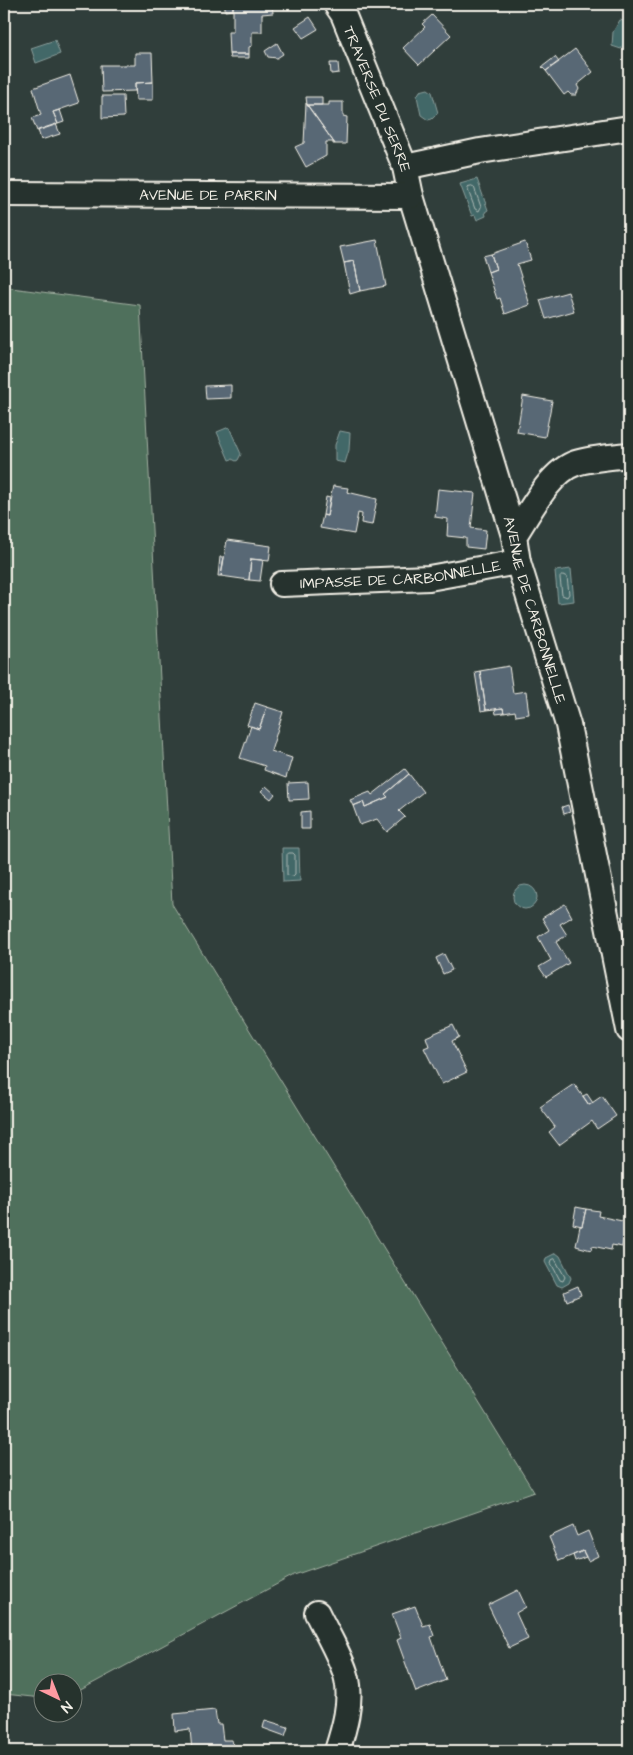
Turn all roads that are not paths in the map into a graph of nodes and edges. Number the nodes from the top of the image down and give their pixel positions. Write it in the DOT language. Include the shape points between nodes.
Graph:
graph roads {
  1 [pos="336,4"];
  2 [pos="629,128"];
  3 [pos="405,167"];
  4 [pos="4,194"];
  5 [pos="411,196"];
  6 [pos="629,455"];
  7 [pos="514,536"];
  8 [pos="518,562"];
  9 [pos="282,584"];
  10 [pos="629,1030"];
  11 [pos="317,1613"];
  12 [pos="337,1751"];
  1 -- 3 [label="street, TRAVERSE DU SERRE" via="343,14"];
  2 -- 3 [label="street" via="480,151"];
  3 -- 5 [label="street, TRAVERSE DU SERRE"];
  4 -- 5 [label="street, AVENUE DE PARRIN"];
  5 -- 7 [label="street, AVENUE DE CARBONNELLE"];
  6 -- 7 [label="street" via="574,463 564,470 541,494"];
  7 -- 8 [label="street, AVENUE DE CARBONNELLE"];
  8 -- 9 [label="street, IMPASSE DE CARBONNELLE" via="429,578"];
  8 -- 10 [label="street, AVENUE DE CARBONNELLE" via="568,725"];
  11 -- 12 [label="street" via="347,1679 349,1697"];
}
